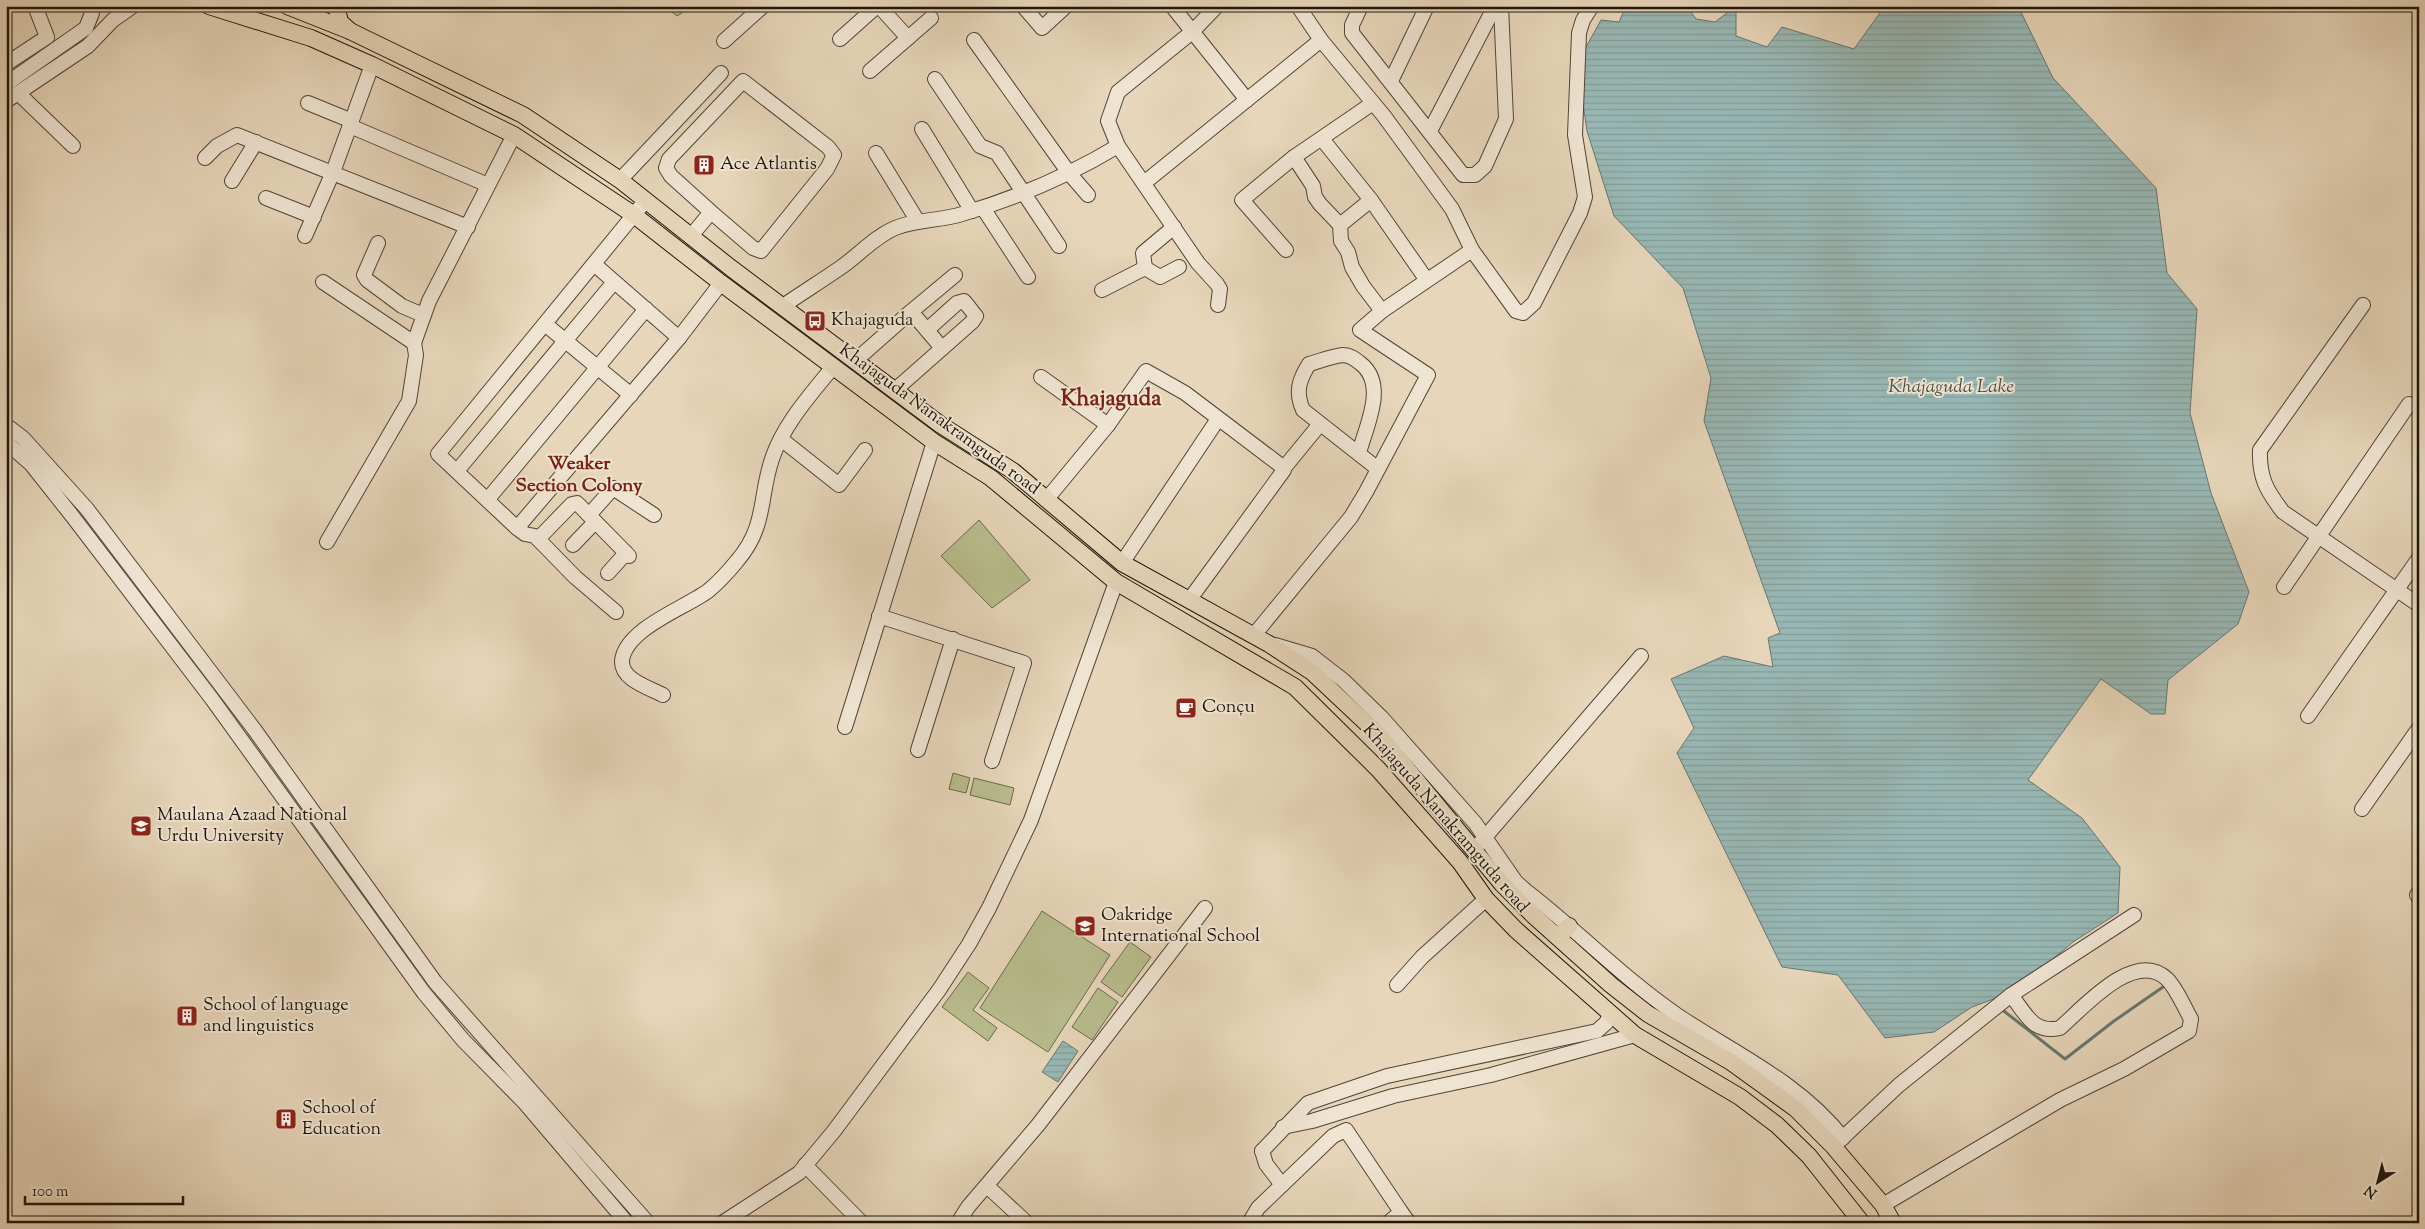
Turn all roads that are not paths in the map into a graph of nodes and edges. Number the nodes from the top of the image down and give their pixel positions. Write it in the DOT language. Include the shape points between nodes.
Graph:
graph roads {
  1 [pos="35,6"];
  2 [pos="133,6"];
  3 [pos="209,6"];
  4 [pos="287,6"];
  5 [pos="340,6"];
  6 [pos="764,6"];
  7 [pos="878,6"];
  8 [pos="1023,6"];
  9 [pos="1066,6"];
  10 [pos="1172,6"];
  11 [pos="1217,6"];
  12 [pos="1298,6"];
  13 [pos="1361,6"];
  14 [pos="1427,6"];
  15 [pos="1495,6"];
  16 [pos="1501,6"];
  17 [pos="1592,6"];
  18 [pos="91,9"];
  19 [pos="931,18"];
  20 [pos="113,20"];
  21 [pos="350,31"];
  22 [pos="1192,32"];
  23 [pos="908,38"];
  24 [pos="840,39"];
  25 [pos="974,40"];
  26 [pos="1321,40"];
  27 [pos="724,41"];
  28 [pos="6,64"];
  29 [pos="372,65"];
  30 [pos="870,71"];
  31 [pos="721,73"];
  32 [pos="935,79"];
  33 [pos="1391,81"];
  34 [pos="6,84"];
  35 [pos="18,93"];
  36 [pos="1247,100"];
  37 [pos="6,101"];
  38 [pos="308,103"];
  39 [pos="1373,103"];
  40 [pos="351,123"];
  41 [pos="922,129"];
  42 [pos="1430,131"];
  43 [pos="514,135"];
  44 [pos="1322,139"];
  45 [pos="256,142"];
  46 [pos="73,146"];
  47 [pos="1118,146"];
  48 [pos="876,153"];
  49 [pos="1294,157"];
  50 [pos="205,158"];
  51 [pos="333,172"];
  52 [pos="1069,173"];
  53 [pos="232,180"];
  54 [pos="620,180"];
  55 [pos="1144,183"];
  56 [pos="488,185"];
  57 [pos="1024,192"];
  58 [pos="1088,195"];
  59 [pos="266,198"];
  60 [pos="646,200"];
  61 [pos="1371,200"];
  62 [pos="977,209"];
  63 [pos="711,212"];
  64 [pos="634,215"];
  65 [pos="314,217"];
  66 [pos="917,220"];
  67 [pos="1340,225"];
  68 [pos="468,227"];
  69 [pos="1174,227"];
  70 [pos="305,236"];
  71 [pos="691,236"];
  72 [pos="378,243"];
  73 [pos="1059,246"];
  74 [pos="1286,250"];
  75 [pos="1472,250"];
  76 [pos="594,264"];
  77 [pos="1179,267"];
  78 [pos="1145,268"];
  79 [pos="954,275"];
  80 [pos="1028,277"];
  81 [pos="1426,279"];
  82 [pos="323,282"];
  83 [pos="614,282"];
  84 [pos="721,284"];
  85 [pos="1102,290"];
  86 [pos="1218,304"];
  87 [pos="2363,305"];
  88 [pos="783,306"];
  89 [pos="646,309"];
  90 [pos="1382,311"];
  91 [pos="423,315"];
  92 [pos="907,315"];
  93 [pos="545,324"];
  94 [pos="927,330"];
  95 [pos="679,338"];
  96 [pos="565,341"];
  97 [pos="414,343"];
  98 [pos="942,348"];
  99 [pos="856,360"];
  100 [pos="833,367"];
  101 [pos="598,368"];
  102 [pos="1041,377"];
  103 [pos="895,390"];
  104 [pos="631,395"];
  105 [pos="2409,404"];
  106 [pos="1218,419"];
  107 [pos="1320,424"];
  108 [pos="6,425"];
  109 [pos="1108,425"];
  110 [pos="782,439"];
  111 [pos="6,442"];
  112 [pos="934,442"];
  113 [pos="865,450"];
  114 [pos="1359,453"];
  115 [pos="1284,468"];
  116 [pos="1378,469"];
  117 [pos="457,471"];
  118 [pos="488,499"];
  119 [pos="1046,500"];
  120 [pos="654,515"];
  121 [pos="592,518"];
  122 [pos="517,528"];
  123 [pos="2318,536"];
  124 [pos="538,540"];
  125 [pos="327,542"];
  126 [pos="573,545"];
  127 [pos="2419,558"];
  128 [pos="1122,563"];
  129 [pos="608,573"];
  130 [pos="1116,582"];
  131 [pos="2284,587"];
  132 [pos="2396,590"];
  133 [pos="1190,599"];
  134 [pos="2419,606"];
  135 [pos="616,612"];
  136 [pos="879,616"];
  137 [pos="1254,635"];
  138 [pos="953,639"];
  139 [pos="1641,656"];
  140 [pos="663,696"];
  141 [pos="2308,716"];
  142 [pos="845,726"];
  143 [pos="2419,728"];
  144 [pos="918,750"];
  145 [pos="992,761"];
  146 [pos="2362,810"];
  147 [pos="1480,844"];
  148 [pos="1486,899"];
  149 [pos="1205,908"];
  150 [pos="2134,915"];
  151 [pos="1397,985"];
  152 [pos="2011,995"];
  153 [pos="1610,1013"];
  154 [pos="1635,1036"];
  155 [pos="1283,1127"];
  156 [pos="1838,1142"];
  157 [pos="805,1165"];
  158 [pos="1284,1184"];
  159 [pos="987,1186"];
  160 [pos="1883,1205"];
  161 [pos="1405,1217"];
  162 [pos="628,1223"];
  163 [pos="648,1223"];
  164 [pos="722,1223"];
  165 [pos="862,1223"];
  166 [pos="958,1223"];
  167 [pos="1027,1223"];
  168 [pos="1249,1223"];
  169 [pos="1388,1223"];
  170 [pos="1862,1223"];
  171 [pos="1893,1223"];
  1 -- 28 [label="street" via="47,37"];
  2 -- 20 [label="street"];
  3 -- 29 [label="main road, Khajaguda Nanakramguda road" via="311,38"];
  4 -- 21 [label="main road, Khajaguda Nanakramguda road"];
  5 -- 21 [label="main road" via="337,9 340,22"];
  6 -- 27 [label="street"];
  7 -- 23 [label="street"];
  7 -- 24 [label="street"];
  8 -- 9 [label="street" via="1042,28"];
  10 -- 22 [label="street"];
  11 -- 22 [label="street"];
  12 -- 26 [label="street"];
  13 -- 33 [label="street" via="1352,25 1352,33"];
  14 -- 33 [label="street"];
  15 -- 42 [label="street"];
  16 -- 42 [label="street" via="1506,119 1485,166 1475,175 1463,175"];
  17 -- 75 [label="street" via="1578,33 1575,135 1585,197 1580,213 1528,310 1523,313 1516,311"];
  18 -- 20 [label="street"];
  18 -- 34 [label="street" via="86,28 77,37"];
  19 -- 23 [label="street"];
  20 -- 35 [label="street" via="88,46"];
  21 -- 54 [label="main road, Khajaguda Nanakramguda road" via="523,115"];
  22 -- 36 [label="street"];
  22 -- 47 [label="street" via="1118,92 1108,121"];
  23 -- 30 [label="street"];
  25 -- 52 [label="street"];
  26 -- 36 [label="street"];
  26 -- 39 [label="street"];
  29 -- 40 [label="street"];
  29 -- 43 [label="main road, Khajaguda Nanakramguda road"];
  31 -- 54 [label="street"];
  32 -- 57 [label="street" via="980,146 997,153"];
  33 -- 42 [label="street"];
  35 -- 37 [label="street"];
  35 -- 46 [label="street"];
  36 -- 55 [label="street"];
  38 -- 40 [label="street"];
  39 -- 44 [label="street"];
  39 -- 75 [label="street" via="1452,209"];
  40 -- 51 [label="street"];
  40 -- 56 [label="street"];
  41 -- 62 [label="street"];
  43 -- 56 [label="street"];
  43 -- 64 [label="main road, Khajaguda Nanakramguda road"];
  44 -- 49 [label="street"];
  44 -- 61 [label="street"];
  45 -- 50 [label="street" via="233,136"];
  45 -- 51 [label="street"];
  45 -- 53 [label="street"];
  47 -- 52 [label="street"];
  47 -- 55 [label="street"];
  48 -- 66 [label="street"];
  49 -- 67 [label="street" via="1313,186 1320,204"];
  49 -- 74 [label="street" via="1242,200"];
  51 -- 65 [label="street"];
  51 -- 68 [label="street"];
  52 -- 57 [label="street"];
  52 -- 58 [label="street"];
  54 -- 60 [label="main road, Khajaguda Nanakramguda road"];
  55 -- 69 [label="street"];
  56 -- 68 [label="street"];
  57 -- 62 [label="street"];
  57 -- 73 [label="street"];
  59 -- 65 [label="street"];
  60 -- 64 [label="street"];
  60 -- 71 [label="main road, Khajaguda Nanakramguda road"];
  61 -- 67 [label="street"];
  61 -- 81 [label="street"];
  62 -- 66 [label="street" via="959,215"];
  62 -- 80 [label="street"];
  63 -- 63 [label="street" via="666,168 669,159 743,82 834,155 827,169 761,251 752,248"];
  63 -- 71 [label="street"];
  64 -- 76 [label="street"];
  64 -- 84 [label="main road, Khajaguda Nanakramguda road"];
  65 -- 70 [label="street"];
  66 -- 88 [label="street" via="879,236 841,267"];
  67 -- 90 [label="street" via="1341,241 1352,267"];
  68 -- 91 [label="street"];
  69 -- 78 [label="street" via="1143,253"];
  69 -- 86 [label="street" via="1220,289"];
  71 -- 88 [label="main road, Khajaguda Nanakramguda road"];
  72 -- 91 [label="street" via="364,275 367,280 402,306"];
  75 -- 81 [label="street"];
  76 -- 83 [label="street"];
  76 -- 93 [label="street"];
  77 -- 78 [label="street" via="1160,277"];
  78 -- 85 [label="street"];
  79 -- 92 [label="street"];
  81 -- 90 [label="street"];
  82 -- 97 [label="street"];
  83 -- 89 [label="street"];
  83 -- 96 [label="street"];
  84 -- 95 [label="street"];
  84 -- 100 [label="main road, Khajaguda Nanakramguda road"];
  87 -- 123 [label="street" via="2260,450 2259,469 2268,492 2283,512"];
  88 -- 99 [label="main road, Khajaguda Nanakramguda road"];
  89 -- 95 [label="street"];
  89 -- 101 [label="street"];
  90 -- 116 [label="street" via="1360,330 1428,375"];
  91 -- 97 [label="street"];
  92 -- 94 [label="street" via="914,315"];
  92 -- 99 [label="street"];
  93 -- 96 [label="street"];
  93 -- 117 [label="street" via="438,454"];
  94 -- 98 [label="street"];
  94 -- 98 [label="street" via="956,303 964,301 976,316"];
  95 -- 104 [label="street"];
  96 -- 101 [label="street"];
  96 -- 117 [label="street"];
  97 -- 125 [label="street" via="416,355 409,401"];
  98 -- 103 [label="street"];
  99 -- 103 [label="main road, Khajaguda Nanakramguda road"];
  100 -- 110 [label="street"];
  100 -- 112 [label="main road, Khajaguda Nanakramguda road"];
  101 -- 104 [label="street"];
  101 -- 118 [label="street"];
  102 -- 109 [label="street"];
  103 -- 119 [label="main road, Khajaguda Nanakramguda road" via="941,425 1013,471"];
  104 -- 122 [label="street"];
  105 -- 123 [label="street"];
  106 -- 109 [label="street" via="1185,393 1146,371"];
  106 -- 115 [label="street"];
  106 -- 128 [label="street"];
  107 -- 114 [label="street"];
  107 -- 114 [label="street" via="1303,410 1297,397 1303,375 1309,364 1344,355 1352,357 1366,367 1372,377 1374,392 1374,406"];
  107 -- 115 [label="street"];
  108 -- 163 [label="street" via="23,438 87,509 254,729 435,982"];
  109 -- 119 [label="street"];
  110 -- 113 [label="street" via="839,485"];
  110 -- 140 [label="street" via="772,459 762,516 743,554 708,591 642,631 627,649 622,660 628,677"];
  111 -- 162 [label="street" via="31,464 73,516 212,699 424,993"];
  112 -- 130 [label="main road, Khajaguda Nanakramguda road" via="991,478"];
  112 -- 136 [label="street"];
  114 -- 116 [label="street"];
  115 -- 133 [label="street"];
  116 -- 137 [label="street" via="1337,536"];
  117 -- 118 [label="street"];
  118 -- 122 [label="street"];
  119 -- 128 [label="main road, Khajaguda Nanakramguda road"];
  120 -- 121 [label="street" via="615,488"];
  121 -- 124 [label="street" via="577,503 572,504"];
  121 -- 126 [label="street"];
  121 -- 129 [label="street" via="627,555"];
  122 -- 124 [label="street"];
  123 -- 131 [label="street"];
  123 -- 132 [label="street"];
  124 -- 135 [label="street"];
  127 -- 132 [label="street"];
  128 -- 133 [label="main road, Khajaguda Nanakramguda road"];
  130 -- 148 [label="main road, Khajaguda Nanakramguda road" via="1295,687 1424,820"];
  130 -- 157 [label="street" via="1031,820 989,908 939,990"];
  132 -- 134 [label="street"];
  132 -- 141 [label="street"];
  133 -- 137 [label="main road, Khajaguda Nanakramguda road"];
  136 -- 138 [label="street"];
  136 -- 142 [label="street"];
  137 -- 147 [label="main road, Khajaguda Nanakramguda road" via="1312,672 1358,713"];
  138 -- 144 [label="street"];
  138 -- 145 [label="street" via="1024,663"];
  139 -- 147 [label="street"];
  143 -- 146 [label="street"];
  147 -- 156 [label="main road, Khajaguda Nanakramguda road" via="1506,888 1564,932 1611,985 1648,1014 1763,1083"];
  148 -- 151 [label="street" via="1422,957"];
  148 -- 153 [label="main road, Khajaguda Nanakramguda road" via="1516,930"];
  149 -- 159 [label="street"];
  150 -- 152 [label="street"];
  152 -- 156 [label="street" via="1899,1085"];
  152 -- 160 [label="street" via="2035,1025 2052,1030 2060,1028 2123,976 2141,970 2152,971 2168,979 2191,1019 2191,1026 2185,1035 2060,1100"];
  153 -- 154 [label="main road, Khajaguda Nanakramguda road"];
  153 -- 155 [label="street" via="1606,1023 1597,1031 1387,1076 1308,1103"];
  154 -- 155 [label="street"];
  154 -- 170 [label="main road, Khajaguda Nanakramguda road" via="1740,1097 1777,1125 1809,1156"];
  155 -- 158 [label="street" via="1262,1151"];
  156 -- 160 [label="main road, Khajaguda Nanakramguda road"];
  157 -- 164 [label="street" via="799,1173"];
  157 -- 165 [label="street"];
  158 -- 161 [label="street" via="1333,1136 1346,1130"];
  158 -- 168 [label="street" via="1258,1208"];
  159 -- 166 [label="street"];
  159 -- 167 [label="street"];
  160 -- 171 [label="main road, Khajaguda Nanakramguda road"];
  161 -- 169 [label="street"];
}
